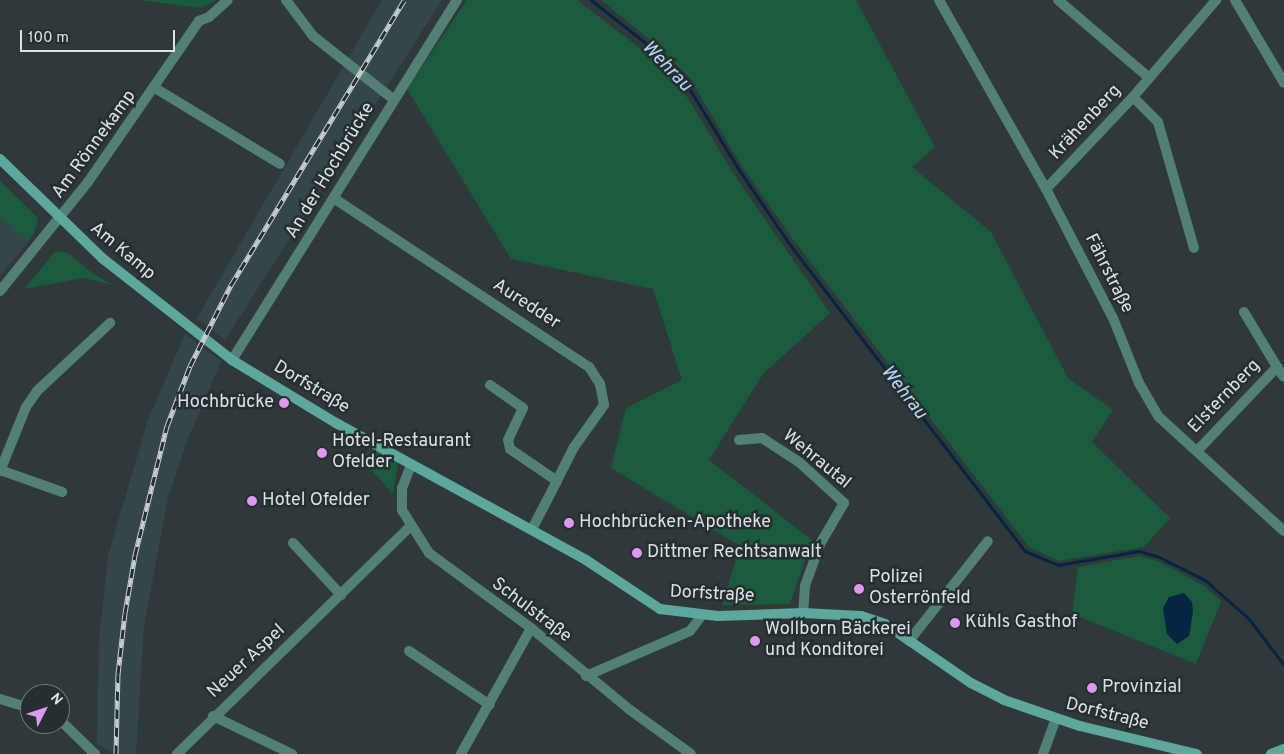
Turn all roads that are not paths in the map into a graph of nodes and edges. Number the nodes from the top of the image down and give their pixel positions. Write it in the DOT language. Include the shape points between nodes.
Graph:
graph roads {
  1 [pos="228,0"];
  2 [pos="286,0"];
  3 [pos="457,0"];
  4 [pos="939,0"];
  5 [pos="1058,0"];
  6 [pos="1216,0"];
  7 [pos="1235,0"];
  8 [pos="1148,77"];
  9 [pos="1284,84"];
  10 [pos="155,88"];
  11 [pos="1133,97"];
  12 [pos="392,99"];
  13 [pos="0,159"];
  14 [pos="280,164"];
  15 [pos="1046,189"];
  16 [pos="335,199"];
  17 [pos="60,220"];
  18 [pos="1194,248"];
  19 [pos="0,291"];
  20 [pos="1244,312"];
  21 [pos="110,323"];
  22 [pos="232,360"];
  23 [pos="1277,367"];
  24 [pos="1284,377"];
  25 [pos="490,385"];
  26 [pos="740,440"];
  27 [pos="1198,450"];
  28 [pos="411,465"];
  29 [pos="0,470"];
  30 [pos="557,481"];
  31 [pos="62,492"];
  32 [pos="411,526"];
  33 [pos="532,529"];
  34 [pos="1284,531"];
  35 [pos="988,541"];
  36 [pos="293,543"];
  37 [pos="341,594"];
  38 [pos="803,613"];
  39 [pos="702,615"];
  40 [pos="531,628"];
  41 [pos="909,641"];
  42 [pos="409,651"];
  43 [pos="586,676"];
  44 [pos="0,699"];
  45 [pos="20,705"];
  46 [pos="490,705"];
  47 [pos="213,716"];
  48 [pos="1056,719"];
  49 [pos="70,730"];
  50 [pos="95,754"];
  51 [pos="177,754"];
  52 [pos="292,754"];
  53 [pos="461,754"];
  54 [pos="691,754"];
  55 [pos="1043,754"];
  56 [pos="1197,754"];
  1 -- 10 [label="street, Am Rönnekamp" via="209,17 199,21"];
  2 -- 12 [label="street" via="313,36"];
  3 -- 12 [label="street, An der Hochbrücke"];
  4 -- 15 [label="street, Fährstraße"];
  5 -- 8 [label="street, Krähenberg"];
  6 -- 8 [label="street, Krähenberg"];
  7 -- 9 [label="street"];
  8 -- 11 [label="street, Krähenberg"];
  10 -- 14 [label="street, Am Rönnekamp"];
  10 -- 17 [label="street, Am Rönnekamp"];
  11 -- 15 [label="street, Krähenberg"];
  11 -- 18 [label="street" via="1158,122"];
  12 -- 16 [label="street, An der Hochbrücke"];
  13 -- 17 [label="main road, Am Kamp"];
  15 -- 27 [label="street, Fährstraße" via="1113,318 1139,384 1159,417"];
  16 -- 22 [label="street, An der Hochbrücke"];
  16 -- 30 [label="street, Auredder" via="589,367 600,384 604,405 574,447"];
  17 -- 19 [label="street, Am Rönnekamp"];
  17 -- 22 [label="main road, Am Kamp" via="121,273"];
  20 -- 23 [label="street, Elsternberg"];
  21 -- 29 [label="street" via="37,391 26,407"];
  22 -- 28 [label="main road, Dorfstraße"];
  23 -- 24 [label="street, Elsternberg"];
  23 -- 27 [label="street, Elsternberg"];
  25 -- 30 [label="street" via="523,408 508,440 510,449"];
  26 -- 38 [label="street, Wehrautal" via="762,438 799,462 844,503 820,544 805,586"];
  27 -- 34 [label="street, Fährstraße"];
  28 -- 32 [label="street, Schulstraße" via="402,488 402,510"];
  28 -- 33 [label="main road, Dorfstraße"];
  29 -- 31 [label="street"];
  30 -- 33 [label="street, Auredder"];
  32 -- 37 [label="street, Neuer Aspel"];
  32 -- 40 [label="street, Schulstraße" via="429,553"];
  33 -- 39 [label="main road, Dorfstraße" via="660,609"];
  35 -- 41 [label="street"];
  36 -- 37 [label="street"];
  37 -- 47 [label="street, Neuer Aspel"];
  38 -- 39 [label="main road, Dorfstraße"];
  38 -- 41 [label="main road, Dorfstraße" via="861,616 885,624"];
  39 -- 43 [label="street" via="690,631"];
  40 -- 43 [label="street, Schulstraße"];
  40 -- 46 [label="street"];
  41 -- 48 [label="main road, Dorfstraße" via="996,696"];
  42 -- 46 [label="street"];
  43 -- 54 [label="street, Schulstraße"];
  44 -- 45 [label="street"];
  46 -- 53 [label="street"];
  47 -- 51 [label="street, Neuer Aspel"];
  47 -- 52 [label="street"];
  48 -- 55 [label="street"];
  48 -- 56 [label="main road, Dorfstraße"];
  49 -- 50 [label="street"];
}
